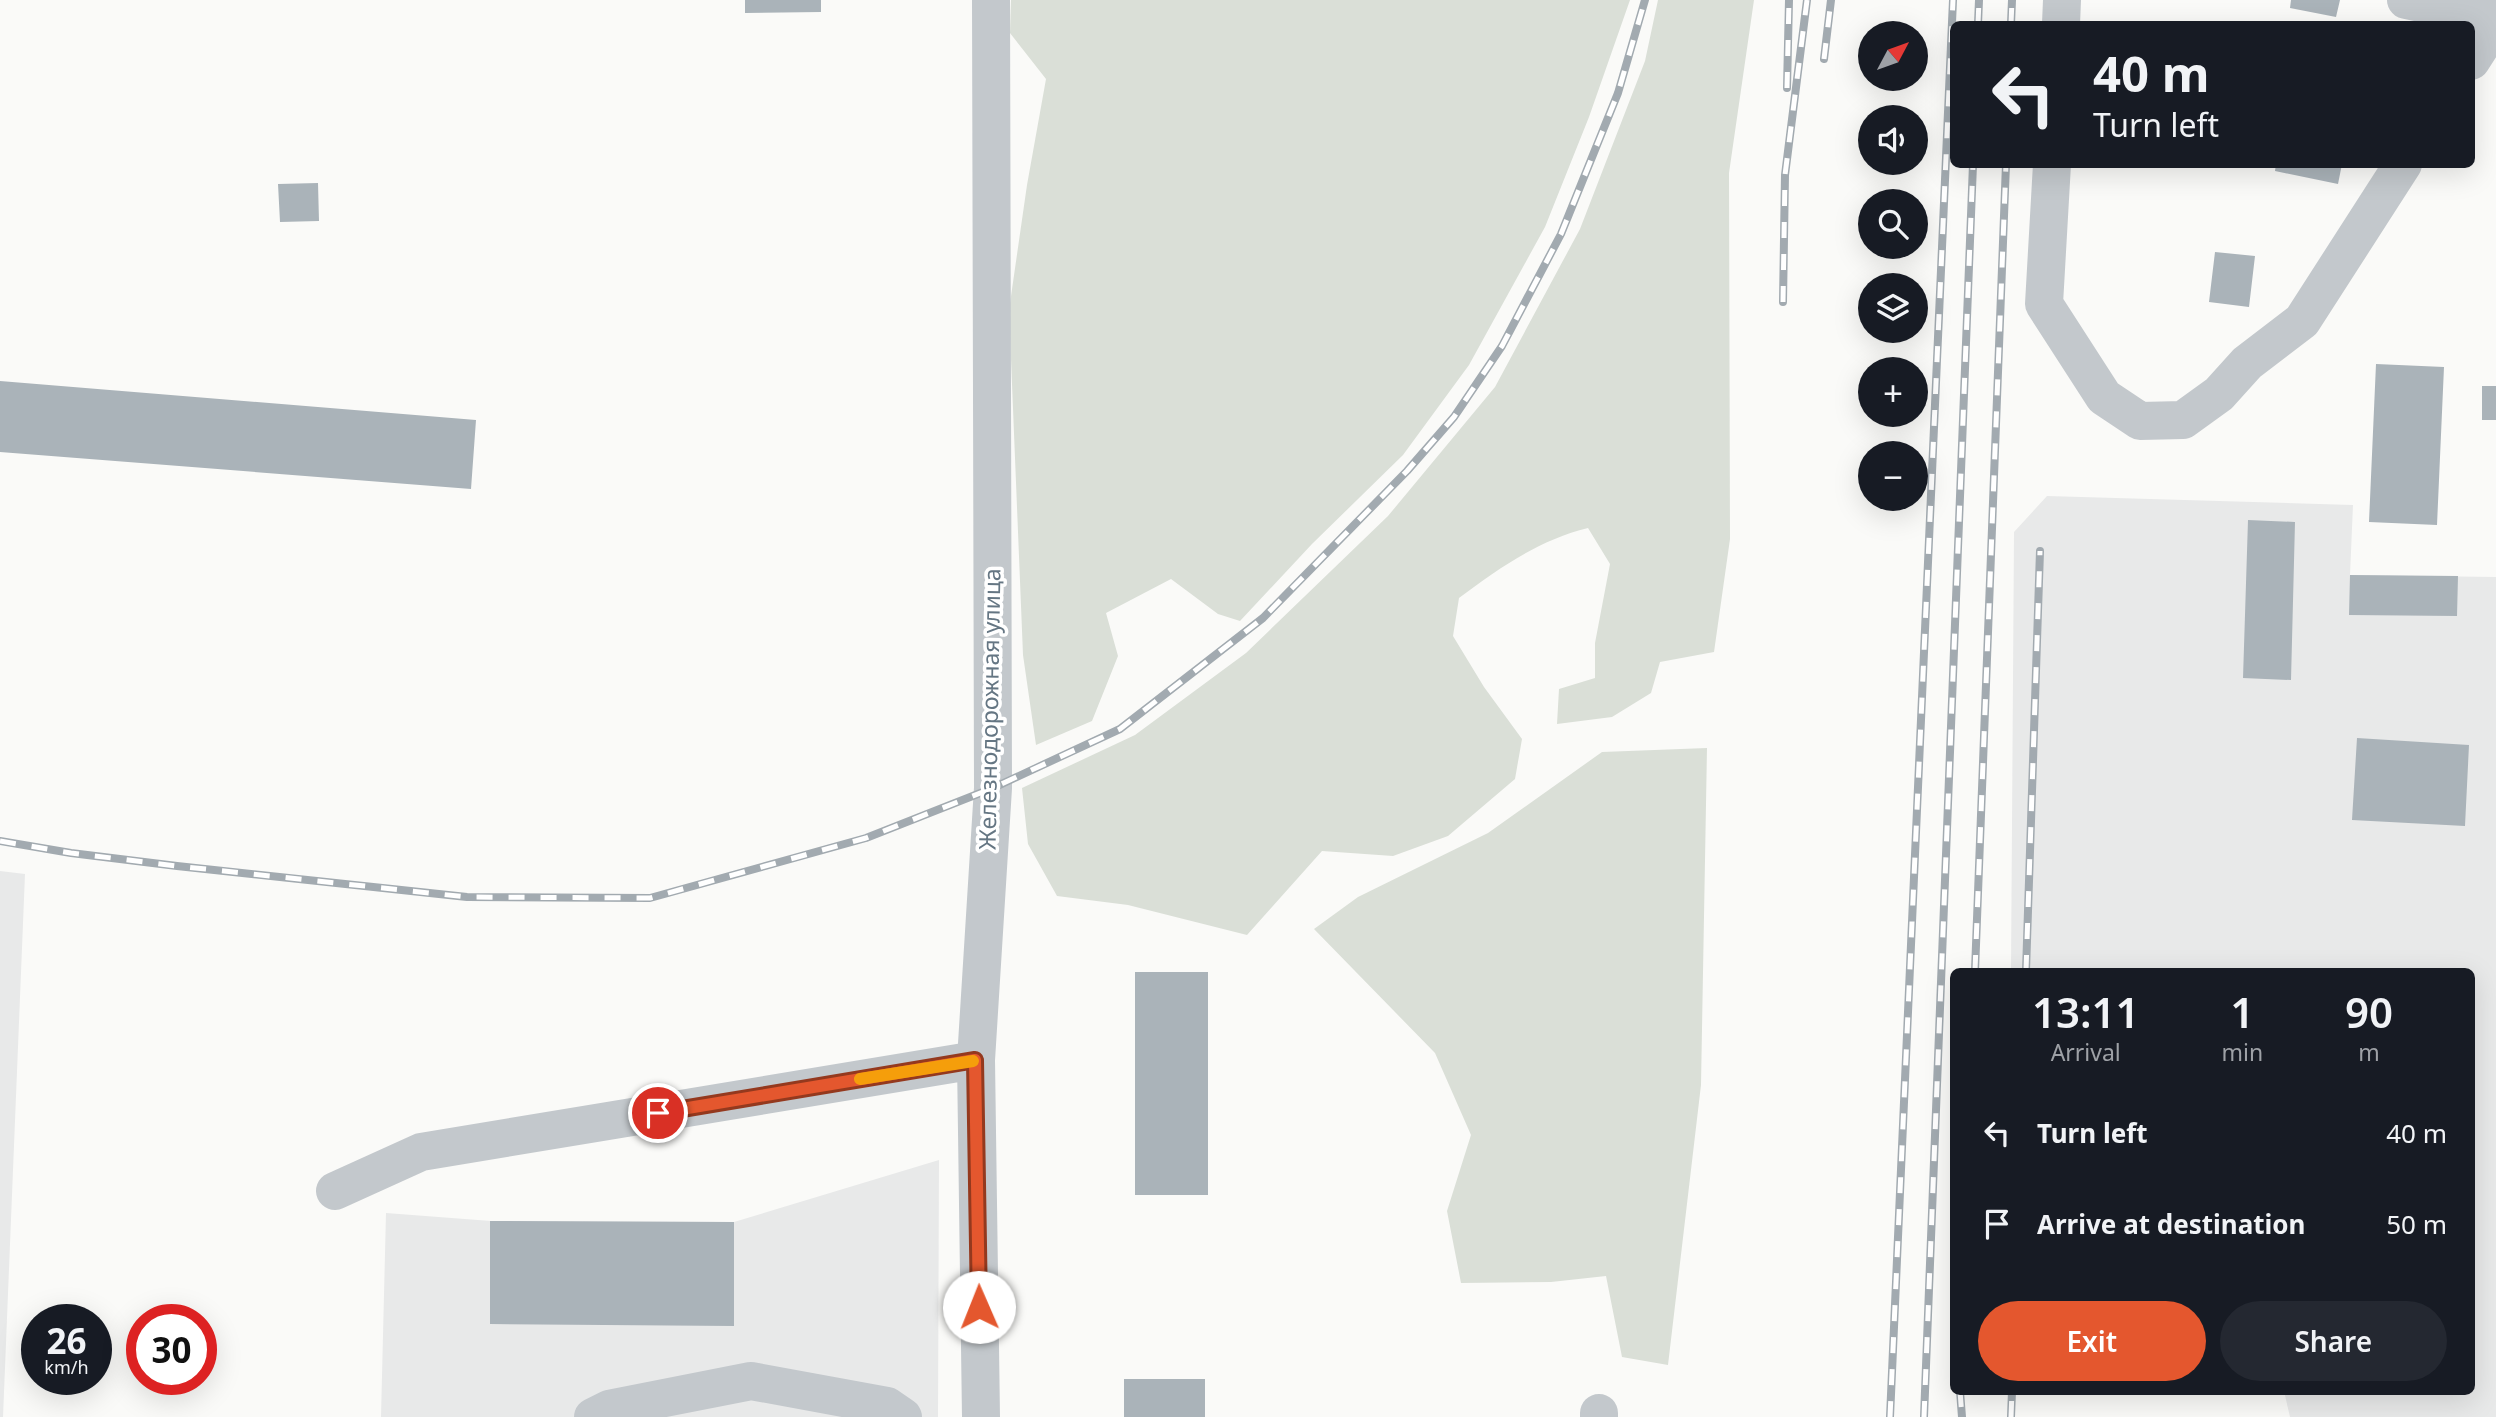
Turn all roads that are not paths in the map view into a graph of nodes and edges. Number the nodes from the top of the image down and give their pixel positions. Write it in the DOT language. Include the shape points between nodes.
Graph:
graph roads {
  1 [pos="991,0"];
  2 [pos="2062,0"];
  3 [pos="2406,0"];
  4 [pos="2496,20"];
  5 [pos="2061,21"];
  6 [pos="2475,54"];
  7 [pos="2052,168"];
  8 [pos="2400,168"];
  9 [pos="975,1060"];
  10 [pos="335,1191"];
  11 [pos="593,1417"];
  12 [pos="903,1417"];
  13 [pos="981,1417"];
  1 -- 9 [label="street, Железнодорожная улица" via="993,788"];
  2 -- 5 [label="street"];
  3 -- 4 [label="street"];
  4 -- 6 [label="street"];
  7 -- 8 [label="street" via="2044,304 2104,397 2140,421 2183,420 2302,321"];
  9 -- 10 [label="street" via="421,1152"];
  9 -- 13 [label="street, Железнодорожная улица"];
  11 -- 12 [label="street" via="609,1409 751,1381 887,1406"];
}
